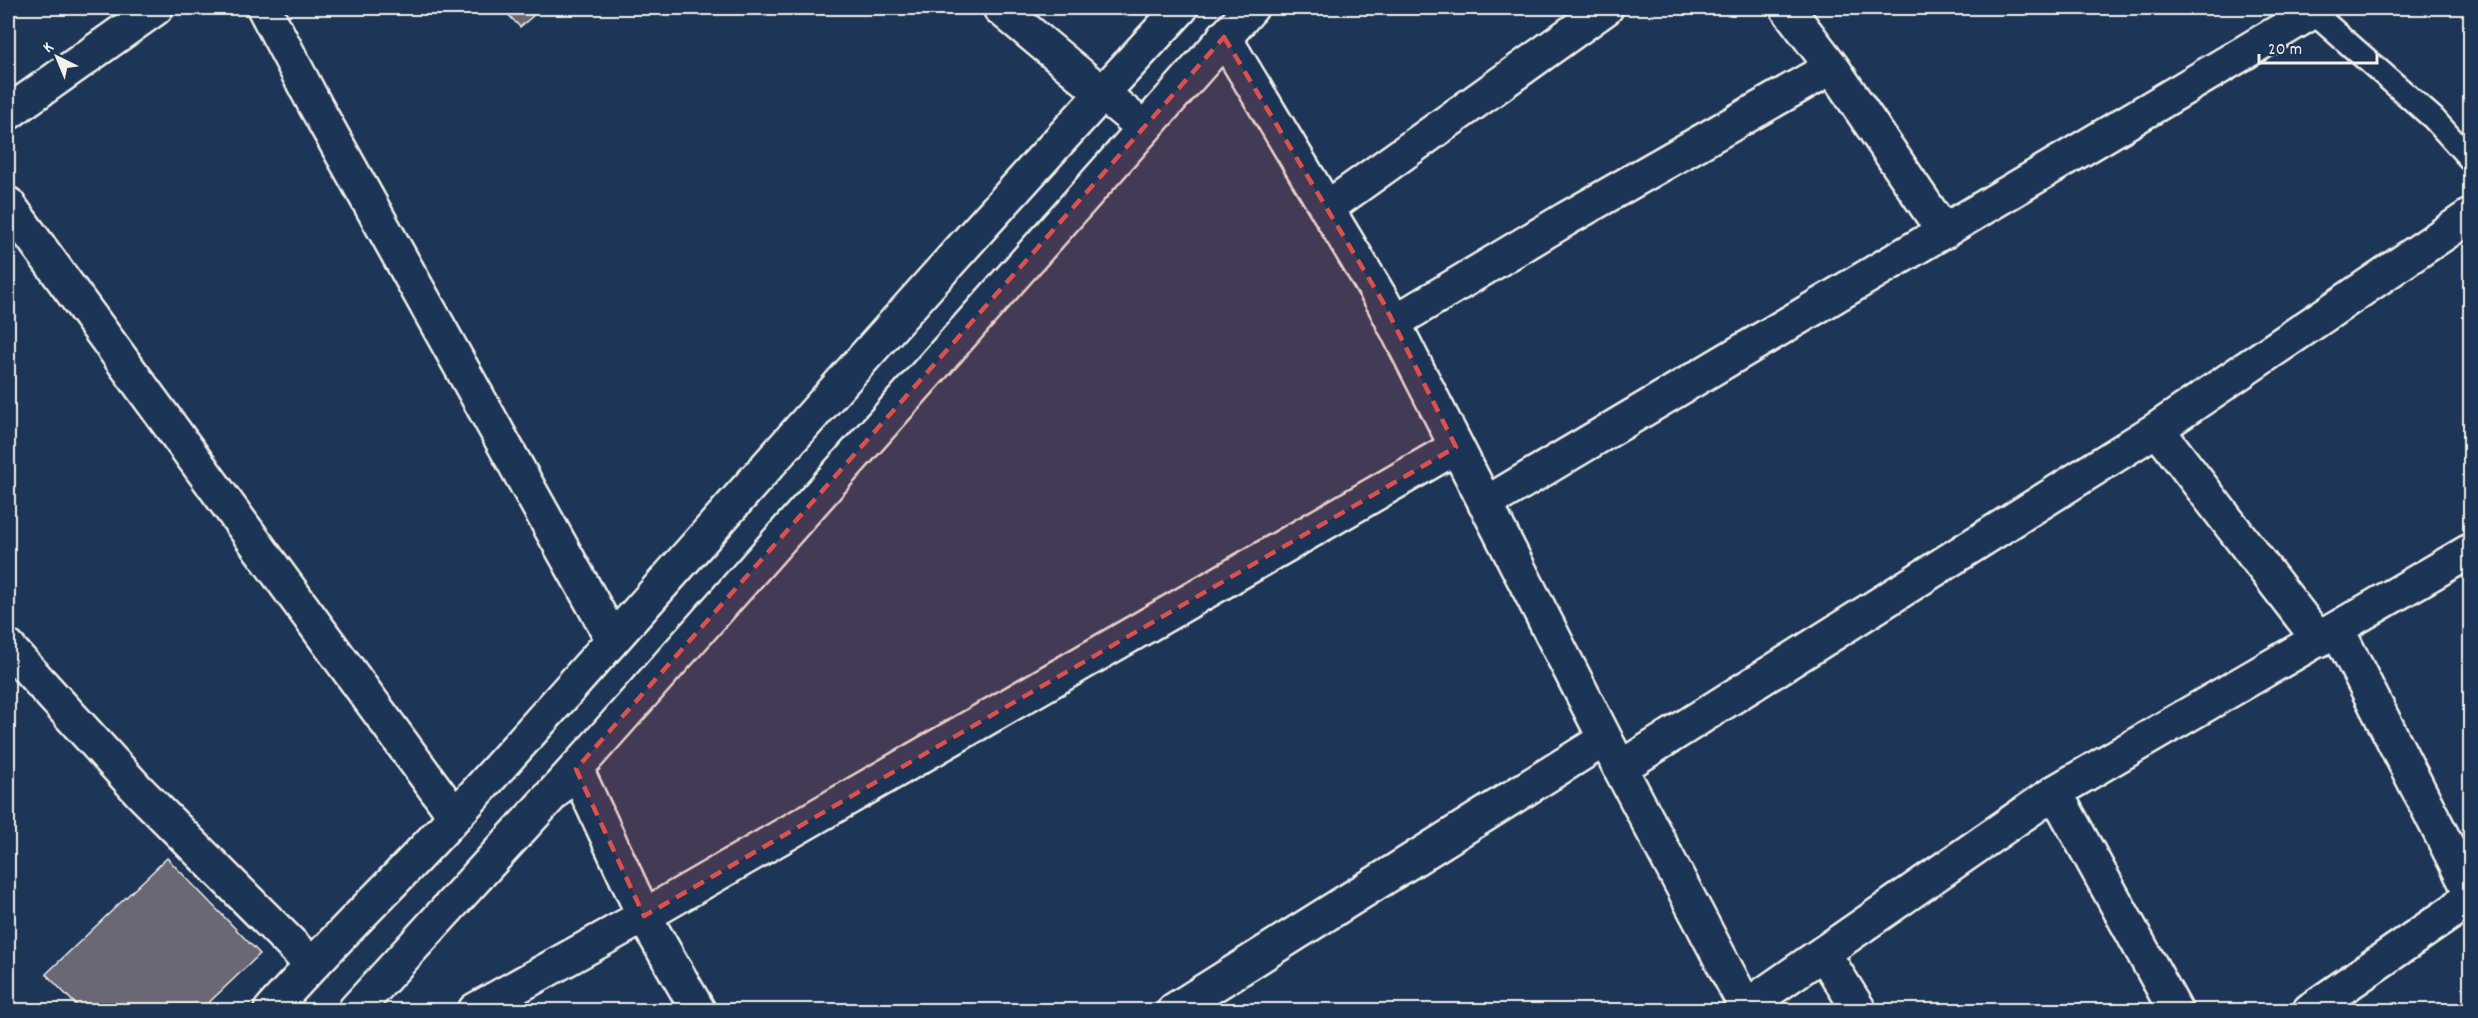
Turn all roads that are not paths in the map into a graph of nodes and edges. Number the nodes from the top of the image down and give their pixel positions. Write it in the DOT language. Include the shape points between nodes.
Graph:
graph roads {
  1 [pos="156,8"];
  2 [pos="264,8"];
  3 [pos="1000,8"];
  4 [pos="1181,8"];
  5 [pos="1251,8"];
  6 [pos="1606,8"];
  7 [pos="1787,8"];
  8 [pos="2313,9"];
  9 [pos="1224,37"];
  10 [pos="1832,67"];
  11 [pos="1102,93"];
  12 [pos="8,113"];
  13 [pos="1144,128"];
  14 [pos="2470,159"];
  15 [pos="8,204"];
  16 [pos="1326,208"];
  17 [pos="2470,216"];
  18 [pos="1944,232"];
  19 [pos="1394,323"];
  20 [pos="2157,429"];
  21 [pos="1456,447"];
  22 [pos="1485,504"];
  23 [pos="2470,552"];
  24 [pos="2328,634"];
  25 [pos="612,638"];
  26 [pos="8,647"];
  27 [pos="1612,754"];
  28 [pos="576,769"];
  29 [pos="2055,792"];
  30 [pos="455,816"];
  31 [pos="2467,904"];
  32 [pos="644,916"];
  33 [pos="1824,954"];
  34 [pos="311,964"];
  35 [pos="1744,1009"];
  36 [pos="271,1011"];
  37 [pos="355,1011"];
  38 [pos="475,1011"];
  39 [pos="698,1011"];
  40 [pos="1174,1011"];
  41 [pos="1859,1011"];
  42 [pos="2175,1011"];
  43 [pos="2310,1011"];
  1 -- 12 [label="street"];
  2 -- 25 [label="street"];
  3 -- 11 [label="street"];
  4 -- 11 [label="street"];
  5 -- 9 [label="street"];
  6 -- 16 [label="street"];
  7 -- 10 [label="street"];
  8 -- 14 [label="lane" via="2433,117"];
  8 -- 18 [label="street"];
  9 -- 13 [label="street"];
  9 -- 16 [label="street"];
  10 -- 18 [label="street"];
  10 -- 19 [label="street"];
  11 -- 13 [label="street"];
  11 -- 25 [label="street"];
  13 -- 28 [label="street"];
  15 -- 30 [label="street"];
  16 -- 19 [label="street"];
  17 -- 20 [label="street"];
  18 -- 22 [label="street"];
  19 -- 21 [label="street"];
  20 -- 24 [label="street"];
  20 -- 27 [label="street"];
  21 -- 22 [label="street"];
  21 -- 32 [label="street"];
  22 -- 27 [label="street"];
  23 -- 24 [label="street"];
  24 -- 29 [label="street"];
  24 -- 31 [label="street"];
  25 -- 30 [label="street"];
  26 -- 34 [label="street" via="139,791"];
  27 -- 35 [label="street"];
  27 -- 40 [label="street"];
  28 -- 32 [label="street"];
  28 -- 37 [label="street"];
  29 -- 33 [label="street"];
  29 -- 42 [label="street"];
  30 -- 34 [label="street"];
  31 -- 43 [label="street"];
  32 -- 38 [label="street"];
  32 -- 39 [label="street"];
  33 -- 35 [label="street"];
  33 -- 41 [label="street"];
  34 -- 36 [label="street"];
}
